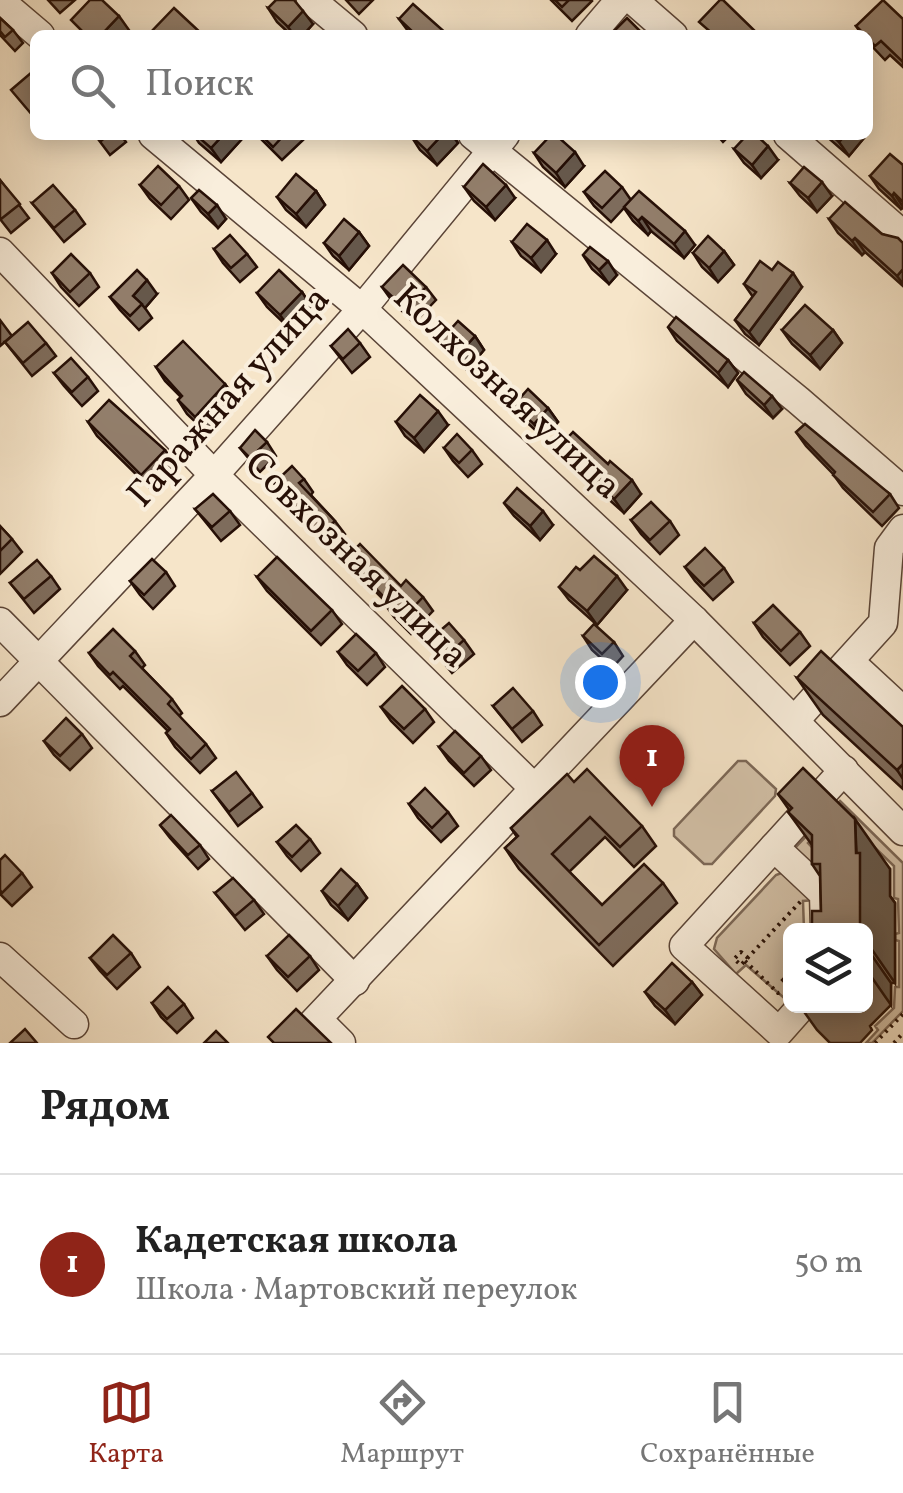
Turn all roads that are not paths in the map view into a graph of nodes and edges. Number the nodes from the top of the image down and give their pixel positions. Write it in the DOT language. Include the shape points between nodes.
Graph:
graph roads {
  1 [pos="311,0"];
  2 [pos="620,0"];
  3 [pos="632,0"];
  4 [pos="0,1"];
  5 [pos="34,30"];
  6 [pos="347,30"];
  7 [pos="594,30"];
  8 [pos="667,30"];
  9 [pos="159,140"];
  10 [pos="490,140"];
  11 [pos="794,140"];
  12 [pos="903,235"];
  13 [pos="0,252"];
  14 [pos="362,309"];
  15 [pos="214,475"];
  16 [pos="903,491"];
  17 [pos="903,529"];
  18 [pos="694,620"];
  19 [pos="0,622"];
  20 [pos="38,660"];
  21 [pos="850,663"];
  22 [pos="0,702"];
  23 [pos="903,712"];
  24 [pos="795,720"];
  25 [pos="844,770"];
  26 [pos="536,790"];
  27 [pos="903,831"];
  28 [pos="774,847"];
  29 [pos="825,923"];
  30 [pos="0,957"];
  31 [pos="355,981"];
  32 [pos="788,1013"];
  33 [pos="318,1020"];
  34 [pos="74,1024"];
  35 [pos="294,1043"];
  36 [pos="341,1043"];
  1 -- 6 [label="street"];
  2 -- 7 [label="street"];
  3 -- 8 [label="street"];
  4 -- 5 [label="street"];
  9 -- 14 [label="street, Колхозная улица"];
  10 -- 14 [label="street, Гаражная улица"];
  10 -- 16 [label="street"];
  11 -- 12 [label="street"];
  13 -- 15 [label="street, Совхозная улица"];
  14 -- 15 [label="street, Гаражная улица"];
  14 -- 18 [label="street, Колхозная улица"];
  15 -- 20 [label="street, Гаражная улица"];
  15 -- 26 [label="street, Совхозная улица"];
  17 -- 21 [label="street" via="889,548 884,623"];
  18 -- 24 [label="street, Колхозная улица"];
  18 -- 26 [label="street"];
  19 -- 20 [label="street"];
  20 -- 22 [label="street, Гаражная улица"];
  20 -- 31 [label="street"];
  21 -- 23 [label="street"];
  21 -- 24 [label="street"];
  24 -- 25 [label="street, Колхозная улица"];
  25 -- 27 [label="street, Колхозная улица"];
  25 -- 28 [label="street"];
  26 -- 31 [label="street"];
  28 -- 29 [label="street" via="824,894"];
  28 -- 32 [label="street" via="684,946 779,1032"];
  30 -- 34 [label="street"];
  31 -- 33 [label="street"];
  33 -- 35 [label="street"];
  33 -- 36 [label="street"];
}
